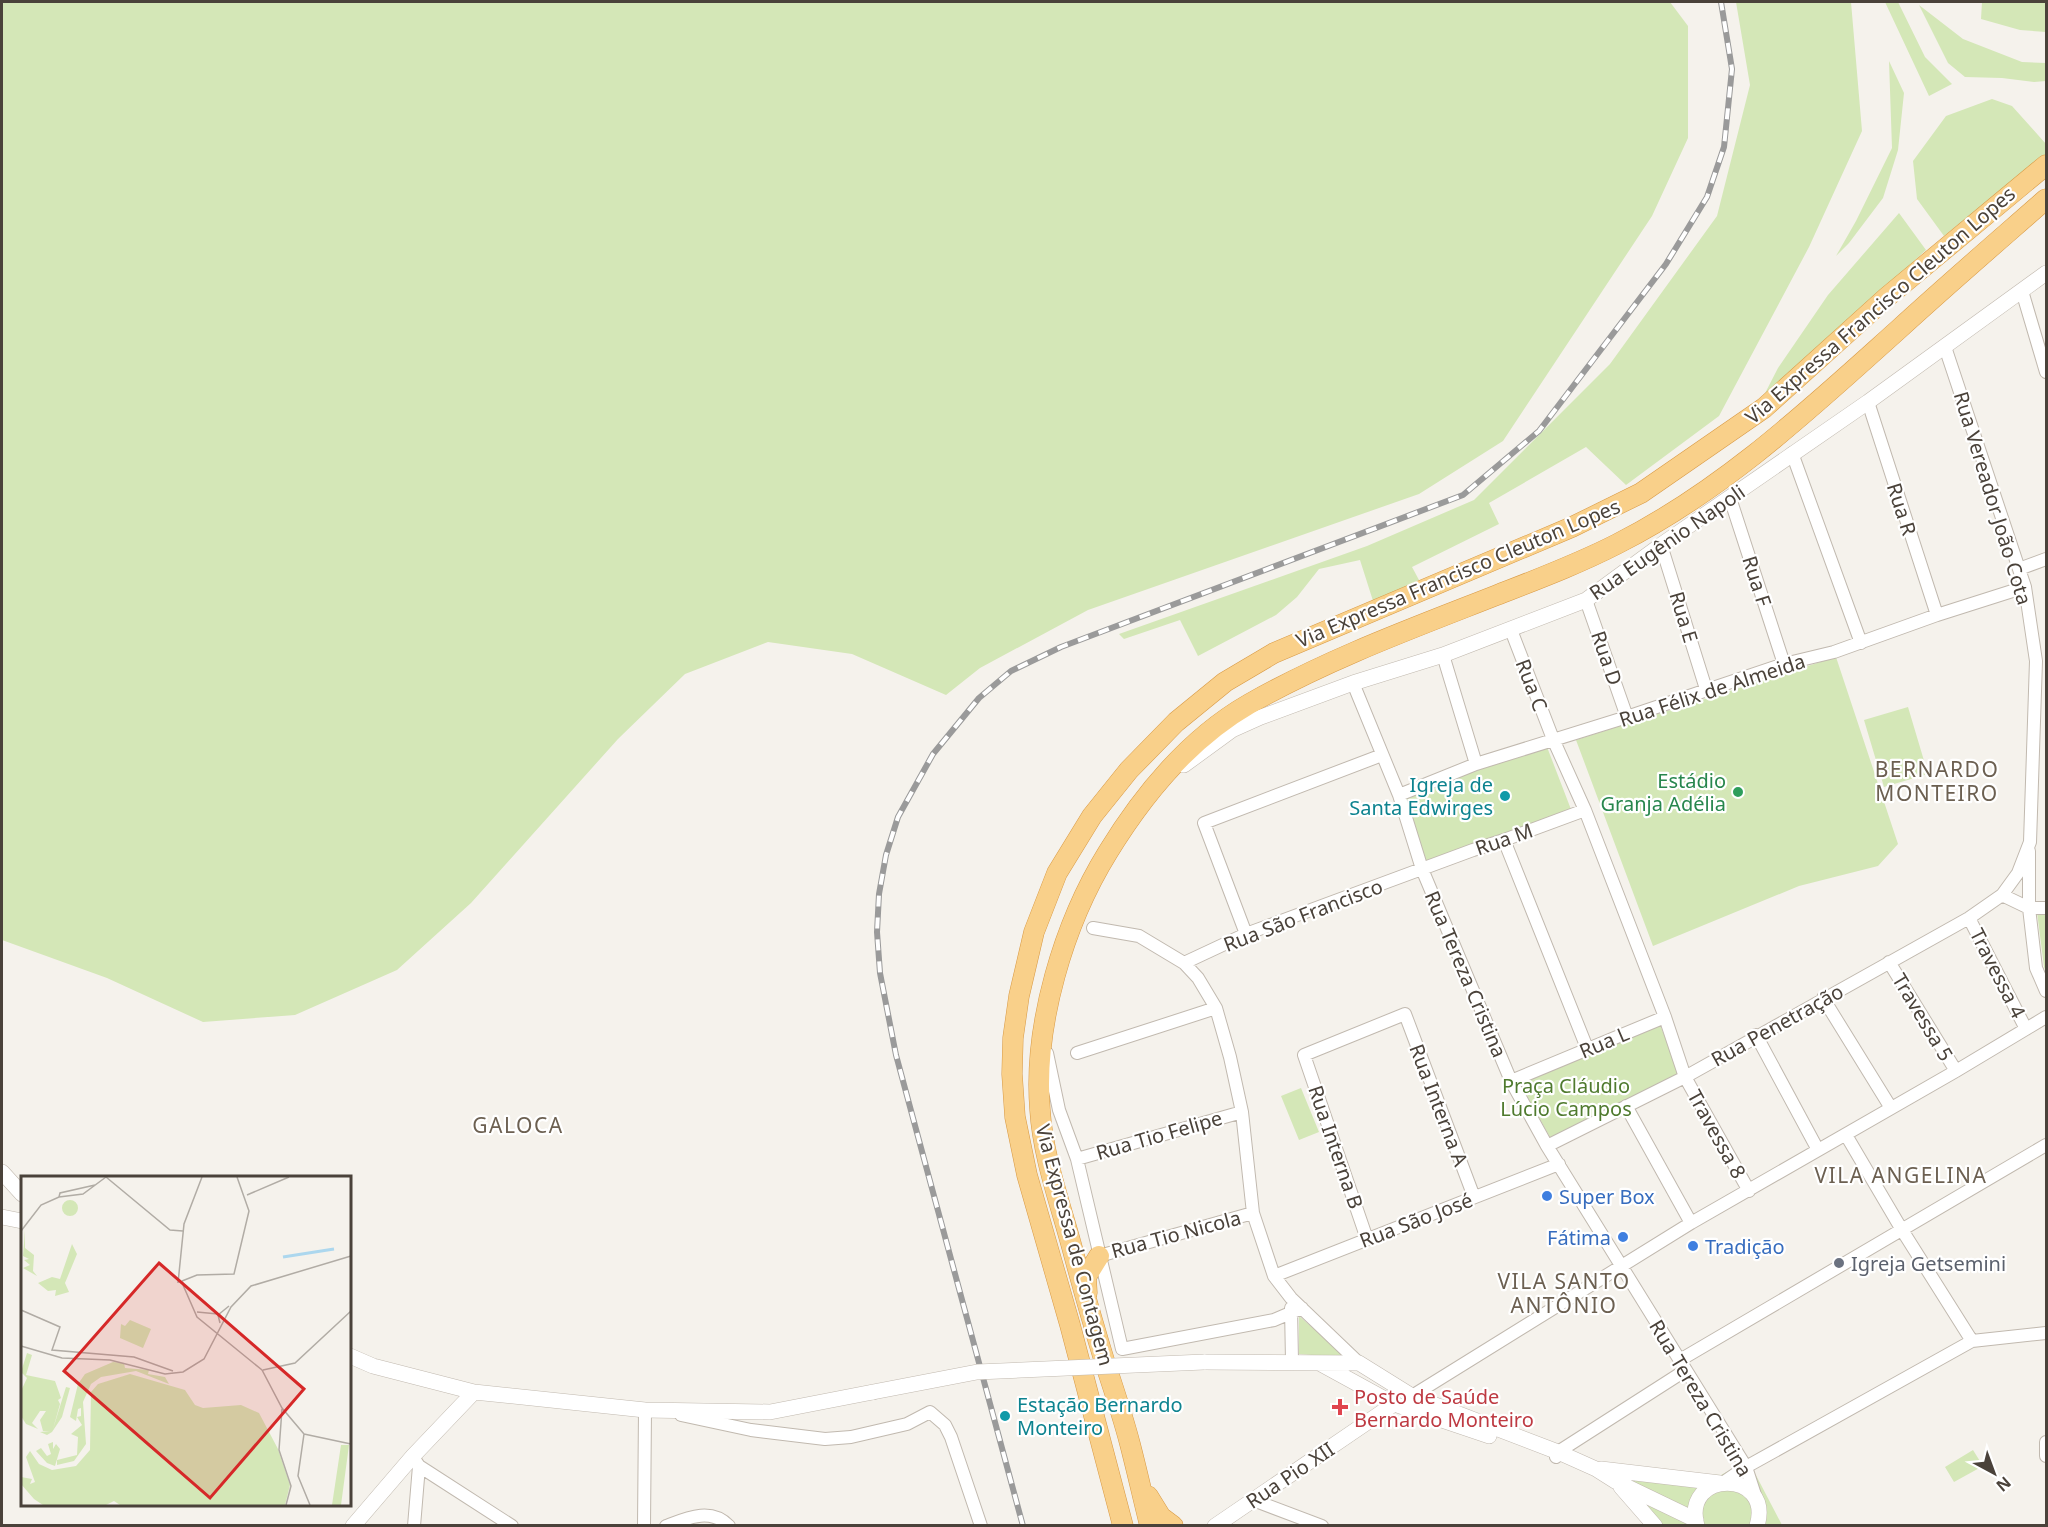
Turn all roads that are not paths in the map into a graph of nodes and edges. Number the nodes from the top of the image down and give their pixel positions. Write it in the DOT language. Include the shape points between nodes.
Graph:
graph roads {
  1 [pos="2046,165"];
  2 [pos="2046,199"];
  3 [pos="2046,273"];
  4 [pos="2022,291"];
  5 [pos="1945,347"];
  6 [pos="2046,372"];
  7 [pos="1868,402"];
  8 [pos="1792,453"];
  9 [pos="1730,498"];
  10 [pos="1661,545"];
  11 [pos="2046,559"];
  12 [pos="2019,569"];
  13 [pos="2025,587"];
  14 [pos="1586,600"];
  15 [pos="1937,615"];
  16 [pos="1511,630"];
  17 [pos="1861,642"];
  18 [pos="1443,655"];
  19 [pos="2041,662"];
  20 [pos="1784,664"];
  21 [pos="1353,683"];
  22 [pos="1706,689"];
  23 [pos="1627,717"];
  24 [pos="1553,740"];
  25 [pos="1382,755"];
  26 [pos="1476,764"];
  27 [pos="1154,787"];
  28 [pos="1399,795"];
  29 [pos="1586,810"];
  30 [pos="1504,840"];
  31 [pos="2030,842"];
  32 [pos="1422,869"];
  33 [pos="2002,895"];
  34 [pos="2029,908"];
  35 [pos="2046,908"];
  36 [pos="1969,918"];
  37 [pos="1093,928"];
  38 [pos="1246,934"];
  39 [pos="1889,962"];
  40 [pos="1184,963"];
  41 [pos="2046,991"];
  42 [pos="1823,998"];
  43 [pos="1216,1008"];
  44 [pos="1405,1014"];
  45 [pos="1665,1017"];
  46 [pos="2046,1017"];
  47 [pos="2026,1029"];
  48 [pos="1044,1032"];
  49 [pos="1756,1035"];
  50 [pos="1013,1038"];
  51 [pos="1587,1048"];
  52 [pos="1077,1053"];
  53 [pos="1956,1071"];
  54 [pos="1685,1077"];
  55 [pos="1511,1082"];
  56 [pos="1626,1106"];
  57 [pos="1891,1108"];
  58 [pos="1242,1112"];
  59 [pos="1846,1135"];
  60 [pos="2046,1145"];
  61 [pos="1547,1146"];
  62 [pos="1818,1150"];
  63 [pos="1077,1159"];
  64 [pos="1559,1164"];
  65 [pos="2,1172"];
  66 [pos="1749,1191"];
  67 [pos="21,1193"];
  68 [pos="1474,1197"];
  69 [pos="1253,1213"];
  70 [pos="2,1217"];
  71 [pos="21,1221"];
  72 [pos="1691,1223"];
  73 [pos="1902,1230"];
  74 [pos="1367,1239"];
  75 [pos="1098,1256"];
  76 [pos="1621,1267"];
  77 [pos="1274,1276"];
  78 [pos="1088,1308"];
  79 [pos="1296,1311"];
  80 [pos="2046,1333"];
  81 [pos="1972,1341"];
  82 [pos="351,1356"];
  83 [pos="1292,1361"];
  84 [pos="1319,1363"];
  85 [pos="1359,1363"];
  86 [pos="1683,1365"];
  87 [pos="474,1392"];
  88 [pos="1412,1396"];
  89 [pos="1394,1404"];
  90 [pos="645,1410"];
  91 [pos="662,1411"];
  92 [pos="2046,1442"];
  93 [pos="1556,1455"];
  94 [pos="2046,1456"];
  95 [pos="416,1461"];
  96 [pos="1746,1467"];
  97 [pos="1596,1469"];
  98 [pos="1137,1477"];
  99 [pos="1615,1481"];
  100 [pos="1722,1483"];
  101 [pos="1253,1500"];
  102 [pos="1757,1501"];
  103 [pos="1696,1524"];
  104 [pos="353,1526"];
  105 [pos="414,1526"];
  106 [pos="512,1526"];
  107 [pos="644,1526"];
  108 [pos="666,1526"];
  109 [pos="729,1526"];
  110 [pos="981,1526"];
  111 [pos="1123,1526"];
  112 [pos="1150,1526"];
  113 [pos="1173,1526"];
  114 [pos="1215,1526"];
  115 [pos="1322,1526"];
  116 [pos="1655,1526"];
  117 [pos="1757,1526"];
  118 [pos="1773,1526"];
  1 -- 50 [label="highway, Via Expressa Francisco Cleuton Lopes" via="1887,297 1764,408 1641,493 1572,527 1274,653 1225,682 1176,722 1128,770 1092,816 1057,873 1034,932"];
  2 -- 27 [label="highway, Via Expressa Francisco Cleuton Lopes" via="1818,402 1729,475 1673,513 1563,569 1382,640 1290,681 1242,708 1202,738"];
  3 -- 4 [label="street, Rua Eugênio Napoli"];
  4 -- 5 [label="street, Rua Eugênio Napoli"];
  4 -- 6 [label="street"];
  5 -- 7 [label="street, Rua Eugênio Napoli"];
  5 -- 12 [label="street, Rua Vereador João Cota"];
  7 -- 8 [label="street, Rua Eugênio Napoli"];
  7 -- 15 [label="street, Rua R"];
  8 -- 9 [label="street, Rua Eugênio Napoli"];
  8 -- 17 [label="street"];
  9 -- 10 [label="street, Rua Eugênio Napoli"];
  9 -- 20 [label="street, Rua F"];
  10 -- 14 [label="street, Rua Eugênio Napoli"];
  10 -- 22 [label="street, Rua E"];
  11 -- 12 [label="street"];
  12 -- 13 [label="street, Rua Vereador João Cota"];
  13 -- 15 [label="street, Rua Félix de Almeida"];
  13 -- 19 [label="street, Rua Vereador João Cota"];
  14 -- 16 [label="street, Rua Eugênio Napoli"];
  14 -- 23 [label="street, Rua D"];
  15 -- 17 [label="street, Rua Félix de Almeida"];
  16 -- 18 [label="street, Rua Eugênio Napoli"];
  16 -- 24 [label="street, Rua C"];
  17 -- 20 [label="street, Rua Félix de Almeida"];
  18 -- 21 [label="street, Rua Eugênio Napoli"];
  18 -- 26 [label="street"];
  19 -- 31 [label="street, Rua Vereador João Cota"];
  20 -- 22 [label="street, Rua Félix de Almeida"];
  21 -- 25 [label="street, Rua Tereza Cristina"];
  21 -- 27 [label="street, Rua Eugênio Napoli" via="1232,730"];
  22 -- 23 [label="street, Rua Félix de Almeida"];
  23 -- 24 [label="street, Rua Félix de Almeida"];
  24 -- 26 [label="street, Rua Félix de Almeida"];
  24 -- 29 [label="street, Rua C"];
  25 -- 28 [label="street, Rua Tereza Cristina"];
  25 -- 38 [label="street" via="1204,823"];
  26 -- 28 [label="street, Rua Félix de Almeida"];
  27 -- 48 [label="highway, Via Expressa Francisco Cleuton Lopes" via="1119,834 1086,890 1066,939"];
  28 -- 32 [label="street, Rua Tereza Cristina"];
  29 -- 30 [label="street, Rua M"];
  29 -- 45 [label="street, Travessa 8"];
  30 -- 32 [label="street, Rua M"];
  30 -- 51 [label="street"];
  31 -- 33 [label="street, Rua Vereador João Cota" via="2018,873"];
  31 -- 34 [label="street"];
  32 -- 38 [label="street, Rua São Francisco"];
  32 -- 55 [label="street, Rua Tereza Cristina"];
  33 -- 34 [label="street"];
  33 -- 36 [label="street, Rua Penetração"];
  34 -- 35 [label="street"];
  34 -- 41 [label="street" via="2036,968"];
  36 -- 39 [label="street, Rua Penetração"];
  36 -- 47 [label="street, Travessa 4"];
  37 -- 40 [label="street" via="1139,936"];
  38 -- 40 [label="street, Rua São Francisco"];
  39 -- 42 [label="street, Rua Penetração"];
  39 -- 53 [label="street, Travessa 5"];
  40 -- 43 [label="street"];
  42 -- 49 [label="street, Rua Penetração"];
  42 -- 57 [label="street"];
  43 -- 52 [label="street"];
  43 -- 58 [label="street"];
  44 -- 68 [label="street, Rua Interna A"];
  44 -- 74 [label="street, Rua Interna B" via="1304,1055"];
  45 -- 51 [label="street, Rua L"];
  45 -- 54 [label="street, Travessa 8"];
  46 -- 47 [label="street"];
  47 -- 53 [label="street"];
  48 -- 63 [label="street" via="1059,1110"];
  48 -- 78 [label="highway, Via Expressa de Contagem" via="1039,1071 1040,1112 1049,1165"];
  49 -- 54 [label="street, Rua Penetração"];
  49 -- 62 [label="street"];
  50 -- 111 [label="highway, Via Expressa de Contagem" via="1015,1117 1027,1175"];
  51 -- 55 [label="street, Rua L"];
  53 -- 57 [label="street"];
  54 -- 56 [label="street, Rua Penetração"];
  54 -- 66 [label="street, Travessa 8"];
  55 -- 61 [label="street, Rua Tereza Cristina"];
  56 -- 61 [label="street, Rua Penetração"];
  56 -- 72 [label="street"];
  57 -- 59 [label="street"];
  58 -- 63 [label="street, Rua Tio Felipe"];
  58 -- 69 [label="street"];
  59 -- 62 [label="street"];
  59 -- 73 [label="street"];
  60 -- 73 [label="street"];
  61 -- 64 [label="street, Rua Tereza Cristina"];
  62 -- 66 [label="street"];
  63 -- 75 [label="street"];
  64 -- 68 [label="street, Rua São José"];
  64 -- 76 [label="street, Rua Tereza Cristina"];
  65 -- 67 [label="street"];
  66 -- 72 [label="street"];
  68 -- 74 [label="street, Rua São José"];
  69 -- 75 [label="street, Rua Tio Nicola"];
  69 -- 77 [label="street"];
  70 -- 71 [label="street"];
  72 -- 76 [label="street"];
  73 -- 81 [label="street"];
  73 -- 86 [label="street"];
  74 -- 77 [label="street, Rua São José"];
  75 -- 78 [label="highway" via="1086,1277"];
  75 -- 79 [label="street" via="1122,1349 1274,1320"];
  76 -- 86 [label="street, Rua Tereza Cristina"];
  76 -- 88 [label="street"];
  77 -- 79 [label="street"];
  78 -- 98 [label="highway, Via Expressa de Contagem" via="1130,1442"];
  79 -- 83 [label="street"];
  79 -- 85 [label="street"];
  80 -- 81 [label="street"];
  81 -- 96 [label="street"];
  82 -- 87 [label="street" via="373,1366"];
  83 -- 84 [label="street"];
  83 -- 91 [label="street, bridge" via="978,1372 770,1412"];
  84 -- 85 [label="street"];
  84 -- 89 [label="street"];
  85 -- 88 [label="street"];
  86 -- 93 [label="street"];
  86 -- 96 [label="street, Rua Tereza Cristina"];
  87 -- 90 [label="street"];
  87 -- 95 [label="street"];
  88 -- 93 [label="street"];
  89 -- 93 [label="street"];
  89 -- 101 [label="street, Rua Pio XII"];
  90 -- 91 [label="street"];
  90 -- 107 [label="street"];
  91 -- 110 [label="street" via="751,1430 825,1439 907,1424 930,1412 945,1425 951,1437"];
  92 -- 94 [label="street"];
  93 -- 97 [label="street"];
  95 -- 104 [label="street"];
  95 -- 105 [label="street"];
  95 -- 106 [label="street"];
  96 -- 100 [label="street"];
  96 -- 102 [label="street, Rua Tereza Cristina"];
  97 -- 99 [label="street"];
  97 -- 100 [label="street"];
  98 -- 112 [label="highway, Via Expressa de Contagem"];
  98 -- 113 [label="highway" via="1161,1517"];
  99 -- 103 [label="street"];
  99 -- 116 [label="street"];
  100 -- 102 [label="street" via="1743,1486"];
  100 -- 103 [label="street" via="1700,1497"];
  101 -- 114 [label="street, Rua Pio XII"];
  101 -- 115 [label="street"];
  102 -- 117 [label="street"];
  102 -- 118 [label="street"];
  108 -- 109 [label="street" via="691,1516 709,1515"];
}
